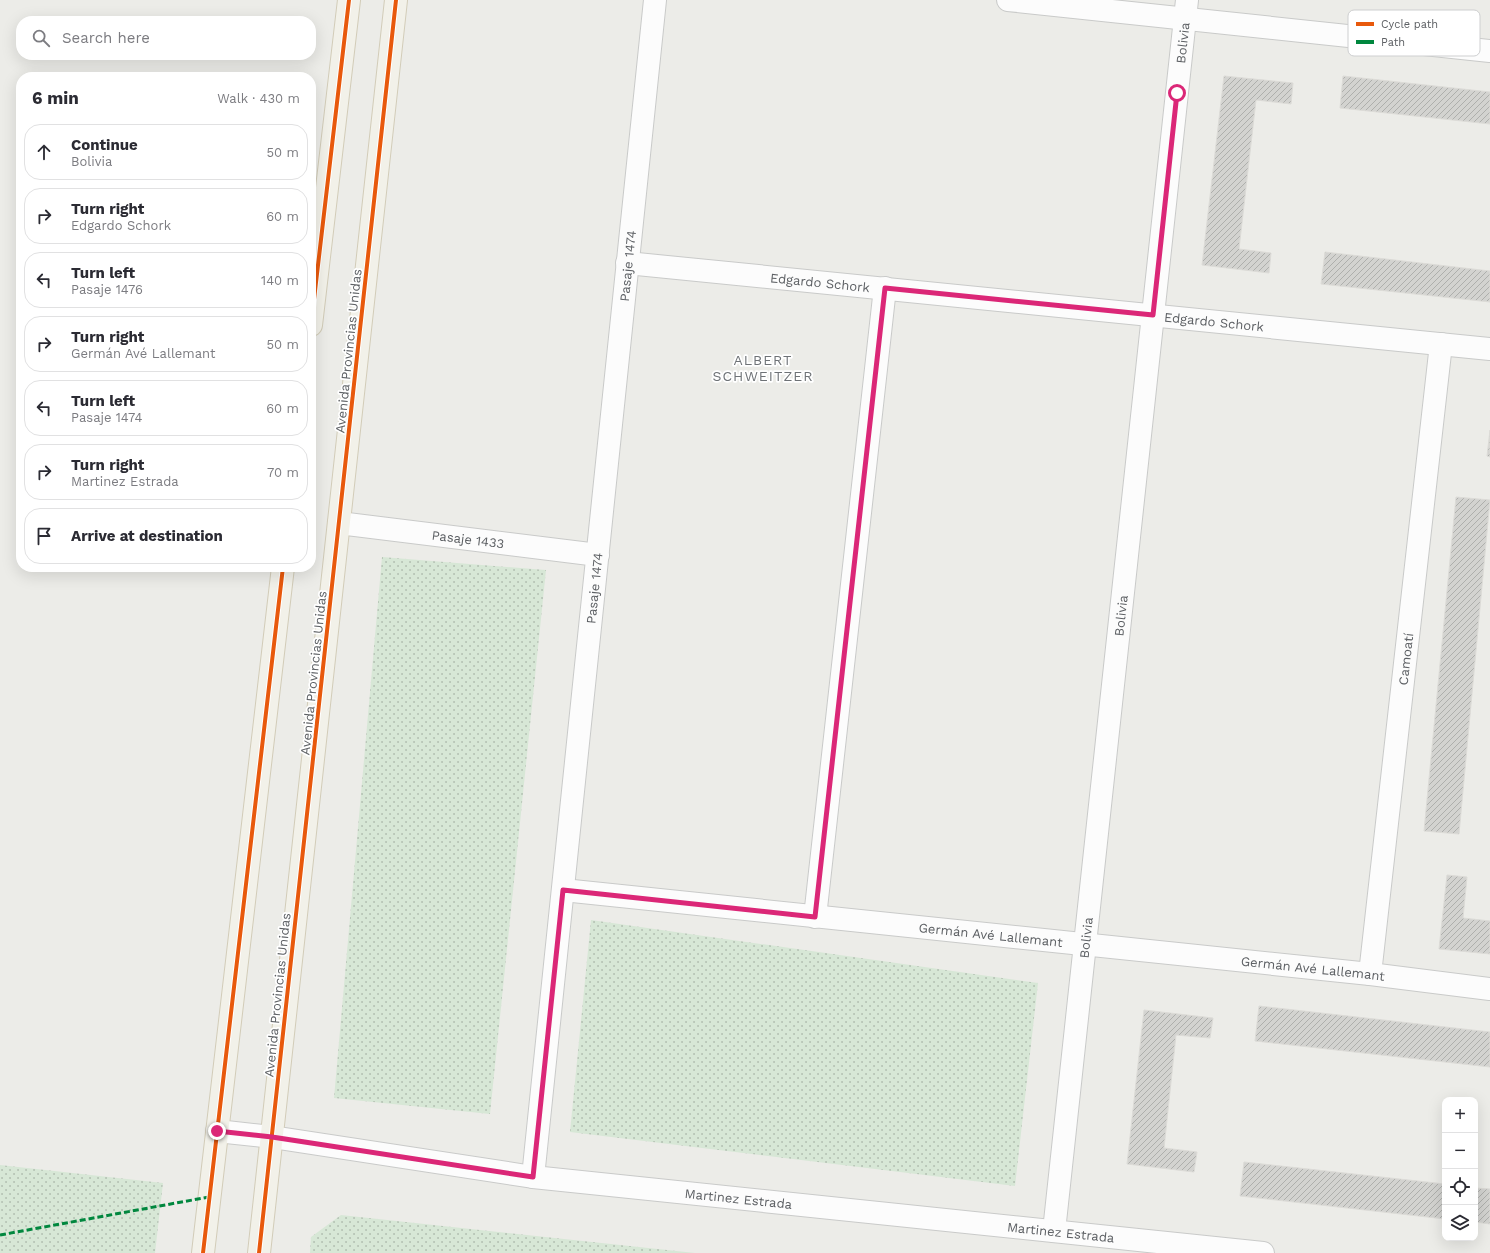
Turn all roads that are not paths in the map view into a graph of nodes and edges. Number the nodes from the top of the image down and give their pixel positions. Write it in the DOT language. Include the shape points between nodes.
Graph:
graph roads {
  1 [pos="349,0"];
  2 [pos="396,0"];
  3 [pos="655,0"];
  4 [pos="1008,0"];
  5 [pos="1186,9"];
  6 [pos="1348,31"];
  7 [pos="1480,50"];
  8 [pos="1490,51"];
  9 [pos="627,263"];
  10 [pos="316,282"];
  11 [pos="885,288"];
  12 [pos="1153,315"];
  13 [pos="1441,344"];
  14 [pos="1490,349"];
  15 [pos="339,523"];
  16 [pos="598,555"];
  17 [pos="282,572"];
  18 [pos="563,890"];
  19 [pos="815,917"];
  20 [pos="1084,945"];
  21 [pos="1370,974"];
  22 [pos="1490,989"];
  23 [pos="217,1131"];
  24 [pos="272,1137"];
  25 [pos="533,1177"];
  26 [pos="1054,1230"];
  27 [pos="203,1253"];
  28 [pos="259,1253"];
  29 [pos="1263,1253"];
  1 -- 10 [label="main road"];
  2 -- 15 [label="main road, Avenida Provincias Unidas"];
  3 -- 9 [label="street, Pasaje 1474"];
  4 -- 5 [label="street"];
  5 -- 6 [label="street"];
  5 -- 12 [label="street, Bolivia"];
  7 -- 8 [label="street"];
  9 -- 11 [label="street, Edgardo Schork"];
  9 -- 16 [label="street, Pasaje 1474"];
  11 -- 12 [label="street, Edgardo Schork"];
  11 -- 19 [label="street"];
  12 -- 13 [label="street, Edgardo Schork"];
  12 -- 20 [label="street, Bolivia"];
  13 -- 14 [label="street, Edgardo Schork"];
  13 -- 21 [label="street, Camoatí"];
  15 -- 16 [label="street, Pasaje 1433"];
  15 -- 24 [label="main road, Avenida Provincias Unidas"];
  16 -- 18 [label="street, Pasaje 1474"];
  17 -- 23 [label="main road"];
  18 -- 19 [label="street, Germán Avé Lallemant"];
  18 -- 25 [label="street, Pasaje 1474"];
  19 -- 20 [label="street, Germán Avé Lallemant"];
  20 -- 21 [label="street, Germán Avé Lallemant"];
  20 -- 26 [label="street, Bolivia"];
  21 -- 22 [label="street, Germán Avé Lallemant"];
  23 -- 24 [label="street, Martinez Estrada"];
  23 -- 27 [label="main road"];
  24 -- 25 [label="street, Martinez Estrada"];
  24 -- 28 [label="main road, Avenida Provincias Unidas"];
  25 -- 26 [label="street, Martinez Estrada"];
  26 -- 29 [label="street, Martinez Estrada"];
}
